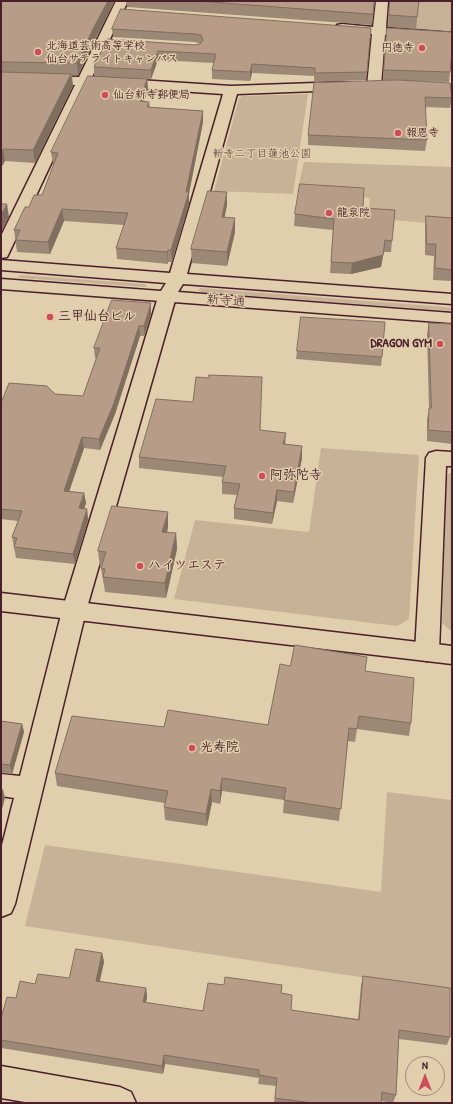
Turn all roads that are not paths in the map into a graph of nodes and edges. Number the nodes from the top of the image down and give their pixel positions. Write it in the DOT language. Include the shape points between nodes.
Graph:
graph roads {
  1 [pos="382,1"];
  2 [pos="123,9"];
  3 [pos="333,28"];
  4 [pos="380,31"];
  5 [pos="452,37"];
  6 [pos="102,42"];
  7 [pos="117,43"];
  8 [pos="1,79"];
  9 [pos="83,81"];
  10 [pos="231,90"];
  11 [pos="1,253"];
  12 [pos="1,265"];
  13 [pos="1,284"];
  14 [pos="172,288"];
  15 [pos="452,299"];
  16 [pos="452,318"];
  17 [pos="452,459"];
  18 [pos="1,602"];
  19 [pos="74,611"];
  20 [pos="427,652"];
  21 [pos="452,655"];
  22 [pos="1,786"];
  23 [pos="30,789"];
  24 [pos="1,904"];
  25 [pos="1,1082"];
  26 [pos="120,1103"];
  1 -- 4 [label="street"];
  2 -- 6 [label="street"];
  3 -- 4 [label="street"];
  4 -- 5 [label="street"];
  4 -- 10 [label="street" via="380,85"];
  6 -- 7 [label="street"];
  6 -- 9 [label="street"];
  8 -- 9 [label="street"];
  9 -- 10 [label="street"];
  9 -- 11 [label="street"];
  10 -- 14 [label="street" via="198,209"];
  12 -- 14 [label="street, 新寺通"];
  13 -- 14 [label="street, 新寺通"];
  14 -- 15 [label="street, 新寺通"];
  14 -- 16 [label="street, 新寺通"];
  14 -- 19 [label="street"];
  17 -- 20 [label="street" via="436,458"];
  18 -- 19 [label="street"];
  19 -- 20 [label="street"];
  19 -- 23 [label="street"];
  20 -- 21 [label="street"];
  22 -- 23 [label="street"];
  23 -- 24 [label="street"];
  25 -- 26 [label="street"];
}
